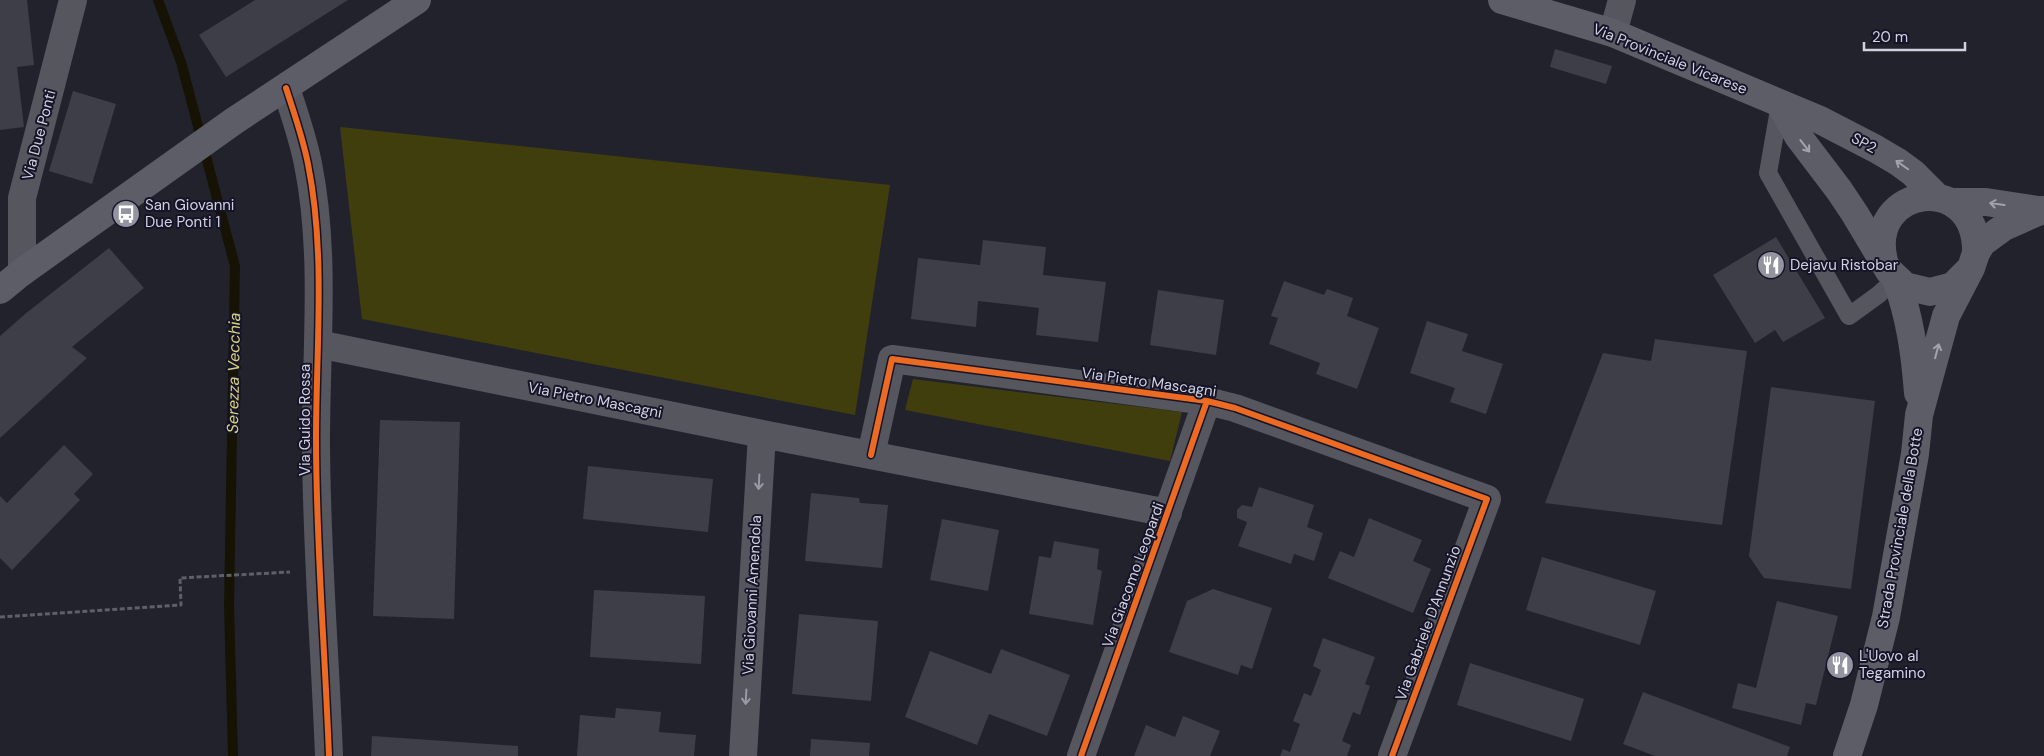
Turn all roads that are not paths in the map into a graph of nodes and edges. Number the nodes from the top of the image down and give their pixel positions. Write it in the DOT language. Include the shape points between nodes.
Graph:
graph roads {
  1 [pos="74,0"];
  2 [pos="417,0"];
  3 [pos="1502,0"];
  4 [pos="1622,0"];
  5 [pos="1613,33"];
  6 [pos="286,88"];
  7 [pos="1780,104"];
  8 [pos="1945,200"];
  9 [pos="2043,211"];
  10 [pos="1973,261"];
  11 [pos="1890,271"];
  12 [pos="22,272"];
  13 [pos="0,290"];
  14 [pos="318,344"];
  15 [pos="1207,401"];
  16 [pos="1919,415"];
  17 [pos="762,434"];
  18 [pos="871,455"];
  19 [pos="1487,499"];
  20 [pos="1168,513"];
  21 [pos="329,756"];
  22 [pos="743,756"];
  23 [pos="1081,756"];
  24 [pos="1392,756"];
  25 [pos="1847,756"];
  1 -- 12 [label="street, Via Due Ponti" via="22,198"];
  2 -- 6 [label="main road"];
  3 -- 5 [label="main road, Via Provinciale Vicarese"];
  4 -- 5 [label="street"];
  5 -- 7 [label="main road, Via Provinciale Vicarese"];
  6 -- 12 [label="main road" via="234,121"];
  6 -- 14 [label="street, Via Guido Rossa" via="308,165 317,242"];
  8 -- 7 [label="main road, SP2, one-way" via="1913,173 1876,149"];
  7 -- 11 [label="main road, one-way" via="1798,136 1839,190"];
  7 -- 11 [label="lane" via="1768,173 1849,316 1878,295"];
  9 -- 8 [label="main road, one-way" via="1986,202"];
  8 -- 10 [label="main road" via="1963,211 1972,224 1976,239"];
  8 -- 11 [label="main road" via="1924,197 1910,201 1888,220 1881,248"];
  9 -- 10 [label="main road" via="2004,227 1982,243"];
  10 -- 11 [label="main road" via="1953,286 1930,292 1905,286"];
  16 -- 10 [label="main road, Strada Provinciale della Botte, one-way" via="1946,316"];
  11 -- 16 [label="main road, Strada Provinciale della Botte" via="1904,302 1914,345"];
  12 -- 13 [label="main road"];
  14 -- 17 [label="street, Via Pietro Mascagni"];
  14 -- 21 [label="street, Via Guido Rossa" via="316,440"];
  15 -- 18 [label="street, Via Pietro Mascagni" via="892,359"];
  15 -- 19 [label="street, Via Pietro Mascagni" via="1235,408"];
  15 -- 20 [label="street, Via Giacomo Leopardi"];
  16 -- 25 [label="main road, Strada Provinciale della Botte" via="1886,617"];
  17 -- 18 [label="street, Via Pietro Mascagni"];
  17 -- 22 [label="street, Via Giovanni Amendola, one-way"];
  18 -- 20 [label="street, Via Pietro Mascagni"];
  19 -- 24 [label="street, Via Gabriele D'Annunzio"];
  20 -- 23 [label="street, Via Giacomo Leopardi"];
}
